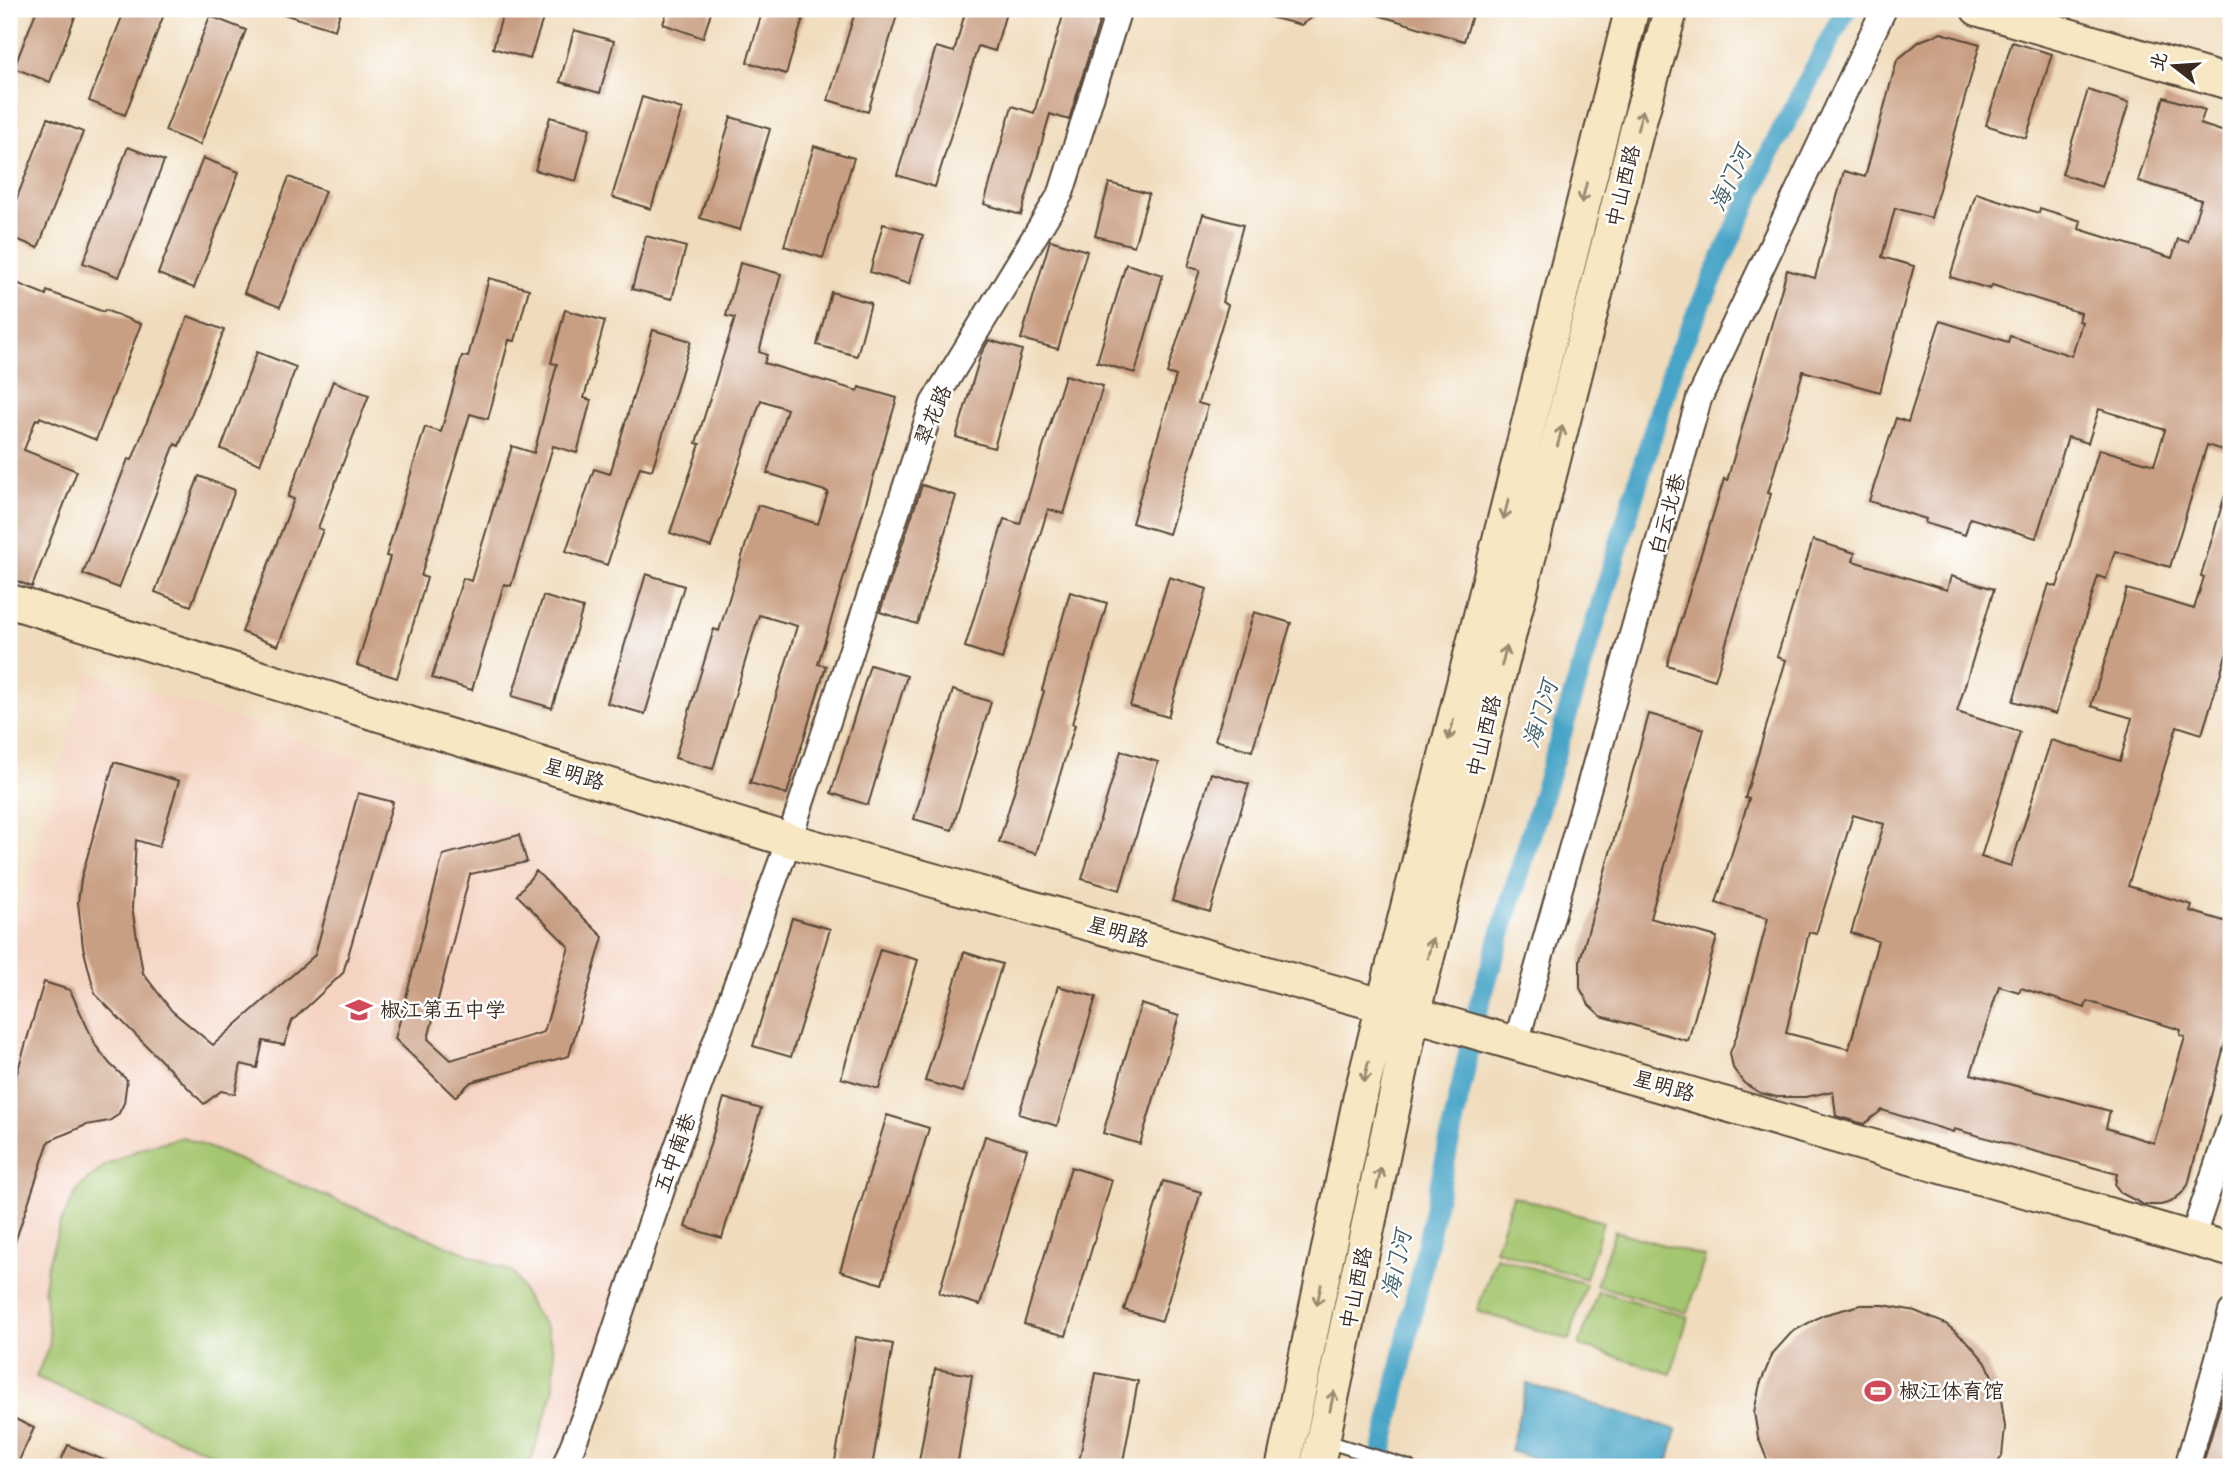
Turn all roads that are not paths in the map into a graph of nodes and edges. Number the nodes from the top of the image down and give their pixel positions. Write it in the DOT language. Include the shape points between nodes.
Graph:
graph roads {
  1 [pos="1119,9"];
  2 [pos="1632,9"];
  3 [pos="1671,9"];
  4 [pos="1884,9"];
  5 [pos="1978,9"];
  6 [pos="2231,83"];
  7 [pos="9,601"];
  8 [pos="789,841"];
  9 [pos="1408,1013"];
  10 [pos="1516,1043"];
  11 [pos="2231,1123"];
  12 [pos="2192,1238"];
  13 [pos="2231,1250"];
  14 [pos="2231,1312"];
  15 [pos="1331,1452"];
  16 [pos="564,1467"];
  17 [pos="1283,1467"];
  18 [pos="1409,1467"];
  19 [pos="2188,1467"];
  1 -- 8 [label="street, 翠花路" via="1061,193 933,403"];
  2 -- 9 [label="main road, 中山西路, one-way"];
  9 -- 3 [label="main road, 中山西路, one-way"];
  4 -- 10 [label="street, 白云北巷" via="1699,399"];
  5 -- 6 [label="main road"];
  7 -- 8 [label="main road, 星明路"];
  8 -- 9 [label="main road, 星明路"];
  8 -- 16 [label="street, 五中南巷"];
  9 -- 10 [label="main road, 星明路"];
  15 -- 9 [label="main road, 中山西路, one-way"];
  9 -- 17 [label="main road, 中山西路, one-way" via="1360,1098"];
  10 -- 12 [label="main road, 星明路"];
  11 -- 12 [label="street"];
  12 -- 13 [label="main road, 星明路"];
  14 -- 19 [label="street"];
  15 -- 18 [label="lane"];
}
